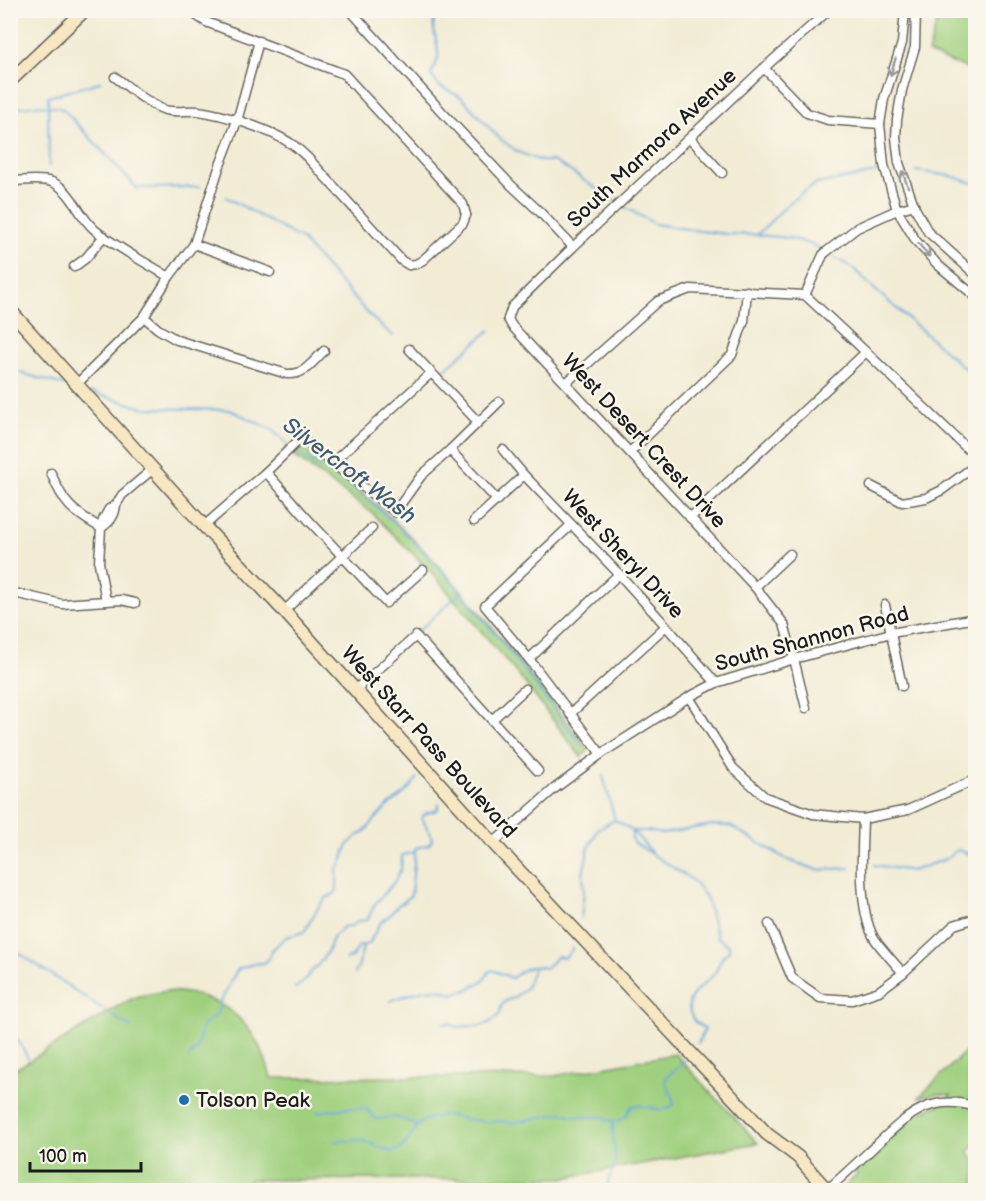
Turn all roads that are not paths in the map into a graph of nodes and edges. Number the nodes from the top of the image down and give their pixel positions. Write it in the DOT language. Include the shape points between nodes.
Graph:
graph roads {
  1 [pos="85,10"];
  2 [pos="188,10"];
  3 [pos="350,10"];
  4 [pos="829,10"];
  5 [pos="905,10"];
  6 [pos="916,10"];
  7 [pos="259,41"];
  8 [pos="764,68"];
  9 [pos="115,77"];
  10 [pos="10,81"];
  11 [pos="237,121"];
  12 [pos="880,124"];
  13 [pos="690,138"];
  14 [pos="722,173"];
  15 [pos="10,181"];
  16 [pos="914,206"];
  17 [pos="897,210"];
  18 [pos="104,236"];
  19 [pos="194,244"];
  20 [pos="573,246"];
  21 [pos="74,267"];
  22 [pos="270,272"];
  23 [pos="975,275"];
  24 [pos="169,277"];
  25 [pos="747,291"];
  26 [pos="805,295"];
  27 [pos="975,297"];
  28 [pos="10,310"];
  29 [pos="144,316"];
  30 [pos="504,318"];
  31 [pos="409,349"];
  32 [pos="324,351"];
  33 [pos="866,352"];
  34 [pos="431,374"];
  35 [pos="566,383"];
  36 [pos="77,384"];
  37 [pos="499,402"];
  38 [pos="478,422"];
  39 [pos="450,450"];
  40 [pos="503,450"];
  41 [pos="630,452"];
  42 [pos="975,457"];
  43 [pos="333,462"];
  44 [pos="975,465"];
  45 [pos="153,469"];
  46 [pos="266,472"];
  47 [pos="51,473"];
  48 [pos="524,475"];
  49 [pos="871,486"];
  50 [pos="496,500"];
  51 [pos="690,518"];
  52 [pos="474,520"];
  53 [pos="571,525"];
  54 [pos="204,526"];
  55 [pos="101,528"];
  56 [pos="372,528"];
  57 [pos="790,554"];
  58 [pos="342,556"];
  59 [pos="423,570"];
  60 [pos="619,574"];
  61 [pos="755,587"];
  62 [pos="10,592"];
  63 [pos="106,601"];
  64 [pos="135,603"];
  65 [pos="885,605"];
  66 [pos="284,611"];
  67 [pos="975,618"];
  68 [pos="666,626"];
  69 [pos="891,633"];
  70 [pos="528,659"];
  71 [pos="794,659"];
  72 [pos="716,684"];
  73 [pos="902,686"];
  74 [pos="525,689"];
  75 [pos="355,690"];
  76 [pos="689,697"];
  77 [pos="806,708"];
  78 [pos="570,714"];
  79 [pos="492,720"];
  80 [pos="601,754"];
  81 [pos="538,771"];
  82 [pos="975,779"];
  83 [pos="863,819"];
  84 [pos="494,843"];
  85 [pos="975,918"];
  86 [pos="769,924"];
  87 [pos="903,973"];
  88 [pos="975,1107"];
  89 [pos="827,1191"];
  1 -- 10 [label="street"];
  2 -- 7 [label="street" via="206,22"];
  3 -- 20 [label="street" via="495,169"];
  4 -- 8 [label="street, South Marmora Avenue"];
  5 -- 12 [label="street, one-way" via="902,43"];
  16 -- 6 [label="street, one-way" via="899,163 896,137 902,90 915,47"];
  7 -- 11 [label="street"];
  7 -- 11 [label="street" via="344,74 470,215 423,260 409,268 294,145"];
  8 -- 12 [label="street" via="807,112 828,120"];
  8 -- 13 [label="street, South Marmora Avenue"];
  9 -- 11 [label="street" via="165,110 195,111"];
  11 -- 19 [label="street"];
  12 -- 17 [label="street" via="884,165"];
  13 -- 14 [label="street"];
  13 -- 20 [label="street, South Marmora Avenue"];
  15 -- 18 [label="street" via="45,181 60,186 84,219"];
  16 -- 17 [label="street"];
  16 -- 23 [label="street" via="928,232"];
  17 -- 26 [label="street" via="857,228 823,255"];
  17 -- 27 [label="street, one-way" via="928,255"];
  18 -- 21 [label="street"];
  18 -- 24 [label="street"];
  19 -- 22 [label="street"];
  19 -- 24 [label="street"];
  20 -- 30 [label="street, South Marmora Avenue"];
  24 -- 29 [label="street"];
  25 -- 26 [label="street"];
  25 -- 35 [label="street" via="690,289 658,301"];
  25 -- 41 [label="street" via="744,321 732,355"];
  26 -- 33 [label="street"];
  28 -- 36 [label="street, West Starr Pass Boulevard"];
  29 -- 32 [label="street" via="177,340 296,376"];
  29 -- 36 [label="street"];
  30 -- 35 [label="street, West Desert Crest Drive"];
  31 -- 34 [label="street"];
  33 -- 42 [label="street"];
  33 -- 51 [label="street"];
  34 -- 38 [label="street"];
  34 -- 43 [label="street"];
  35 -- 41 [label="street, West Desert Crest Drive"];
  36 -- 45 [label="street, West Starr Pass Boulevard"];
  37 -- 38 [label="street"];
  38 -- 39 [label="street"];
  39 -- 43 [label="street" via="421,476 395,512"];
  39 -- 50 [label="street"];
  40 -- 48 [label="street, West Sheryl Drive"];
  41 -- 51 [label="street, West Desert Crest Drive"];
  43 -- 46 [label="street" via="301,438"];
  44 -- 49 [label="street" via="926,498 902,502"];
  45 -- 54 [label="street, West Starr Pass Boulevard"];
  45 -- 55 [label="street" via="109,509"];
  46 -- 54 [label="street"];
  46 -- 58 [label="street"];
  47 -- 55 [label="street" via="66,502"];
  48 -- 50 [label="street"];
  48 -- 53 [label="street, West Sheryl Drive"];
  50 -- 52 [label="street"];
  51 -- 61 [label="street, West Desert Crest Drive"];
  53 -- 60 [label="street, West Sheryl Drive"];
  53 -- 70 [label="street" via="485,606"];
  54 -- 66 [label="street, West Starr Pass Boulevard"];
  55 -- 63 [label="street" via="99,563"];
  56 -- 58 [label="street"];
  57 -- 61 [label="street"];
  58 -- 59 [label="street" via="386,603"];
  58 -- 66 [label="street"];
  60 -- 68 [label="street, West Sheryl Drive"];
  60 -- 70 [label="street"];
  61 -- 71 [label="street, West Desert Crest Drive" via="784,624"];
  62 -- 63 [label="street" via="62,604"];
  63 -- 64 [label="street"];
  65 -- 69 [label="street"];
  66 -- 75 [label="street, West Starr Pass Boulevard"];
  67 -- 69 [label="street, South Shannon Road"];
  68 -- 72 [label="street, West Sheryl Drive"];
  68 -- 78 [label="street"];
  69 -- 71 [label="street, South Shannon Road"];
  69 -- 73 [label="street"];
  70 -- 78 [label="street"];
  71 -- 72 [label="street, South Shannon Road"];
  71 -- 77 [label="street, West Desert Crest Drive"];
  72 -- 76 [label="street, South Shannon Road"];
  74 -- 79 [label="street"];
  75 -- 79 [label="street" via="416,636"];
  75 -- 84 [label="street, West Starr Pass Boulevard"];
  76 -- 80 [label="street, South Shannon Road"];
  76 -- 83 [label="street" via="733,768 765,797 813,814"];
  78 -- 80 [label="street"];
  79 -- 81 [label="street"];
  80 -- 84 [label="street, South Shannon Road" via="554,789"];
  82 -- 83 [label="street" via="908,810"];
  83 -- 87 [label="street" via="866,914 873,937"];
  84 -- 89 [label="street, West Starr Pass Boulevard" via="767,1134 798,1157"];
  85 -- 87 [label="street" via="954,925"];
  86 -- 87 [label="street" via="792,978 820,998 852,1000 879,991"];
  88 -- 89 [label="street" via="943,1102 906,1118"];
}
